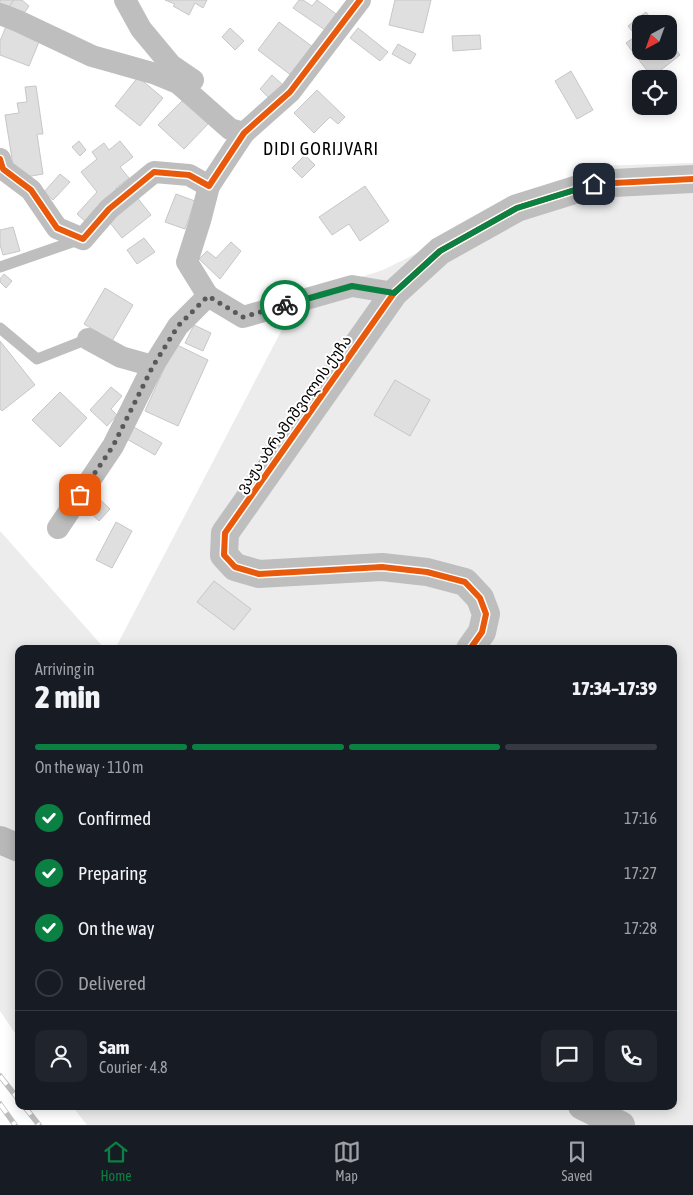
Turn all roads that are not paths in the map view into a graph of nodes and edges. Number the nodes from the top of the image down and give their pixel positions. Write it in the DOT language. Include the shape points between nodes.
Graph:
graph roads {
  1 [pos="125,0"];
  2 [pos="360,0"];
  3 [pos="0,14"];
  4 [pos="237,131"];
  5 [pos="0,159"];
  6 [pos="693,179"];
  7 [pos="209,186"];
  8 [pos="83,239"];
  9 [pos="0,267"];
  10 [pos="394,293"];
  11 [pos="208,296"];
  12 [pos="0,328"];
  13 [pos="88,339"];
  14 [pos="153,366"];
  15 [pos="58,528"];
  16 [pos="473,645"];
  17 [pos="0,840"];
  18 [pos="15,846"];
  19 [pos="590,1110"];
  20 [pos="621,1125"];
  1 -- 4 [label="street" via="141,29 170,65 199,85"];
  2 -- 4 [label="street" via="290,92"];
  3 -- 4 [label="street" via="92,56 178,82"];
  4 -- 7 [label="street"];
  5 -- 8 [label="street" via="3,169 31,190 57,228"];
  6 -- 10 [label="street, ვაჟა აბრამიშვილის ქუჩა" via="594,184 517,208 440,251"];
  7 -- 8 [label="street" via="189,175 154,172 109,209"];
  7 -- 11 [label="street" via="187,262"];
  8 -- 9 [label="lane"];
  10 -- 11 [label="street" via="352,286 243,317"];
  10 -- 16 [label="street, ვაჟა აბრამიშვილის ქუჩა" via="225,533 224,554 235,567 259,574 382,567 427,572 465,582 480,598 486,614 482,632"];
  11 -- 14 [label="street" via="178,326"];
  12 -- 13 [label="lane" via="36,359"];
  13 -- 14 [label="street" via="121,357"];
  14 -- 15 [label="street" via="113,446"];
  17 -- 18 [label="main road"];
  19 -- 20 [label="main road"];
}
